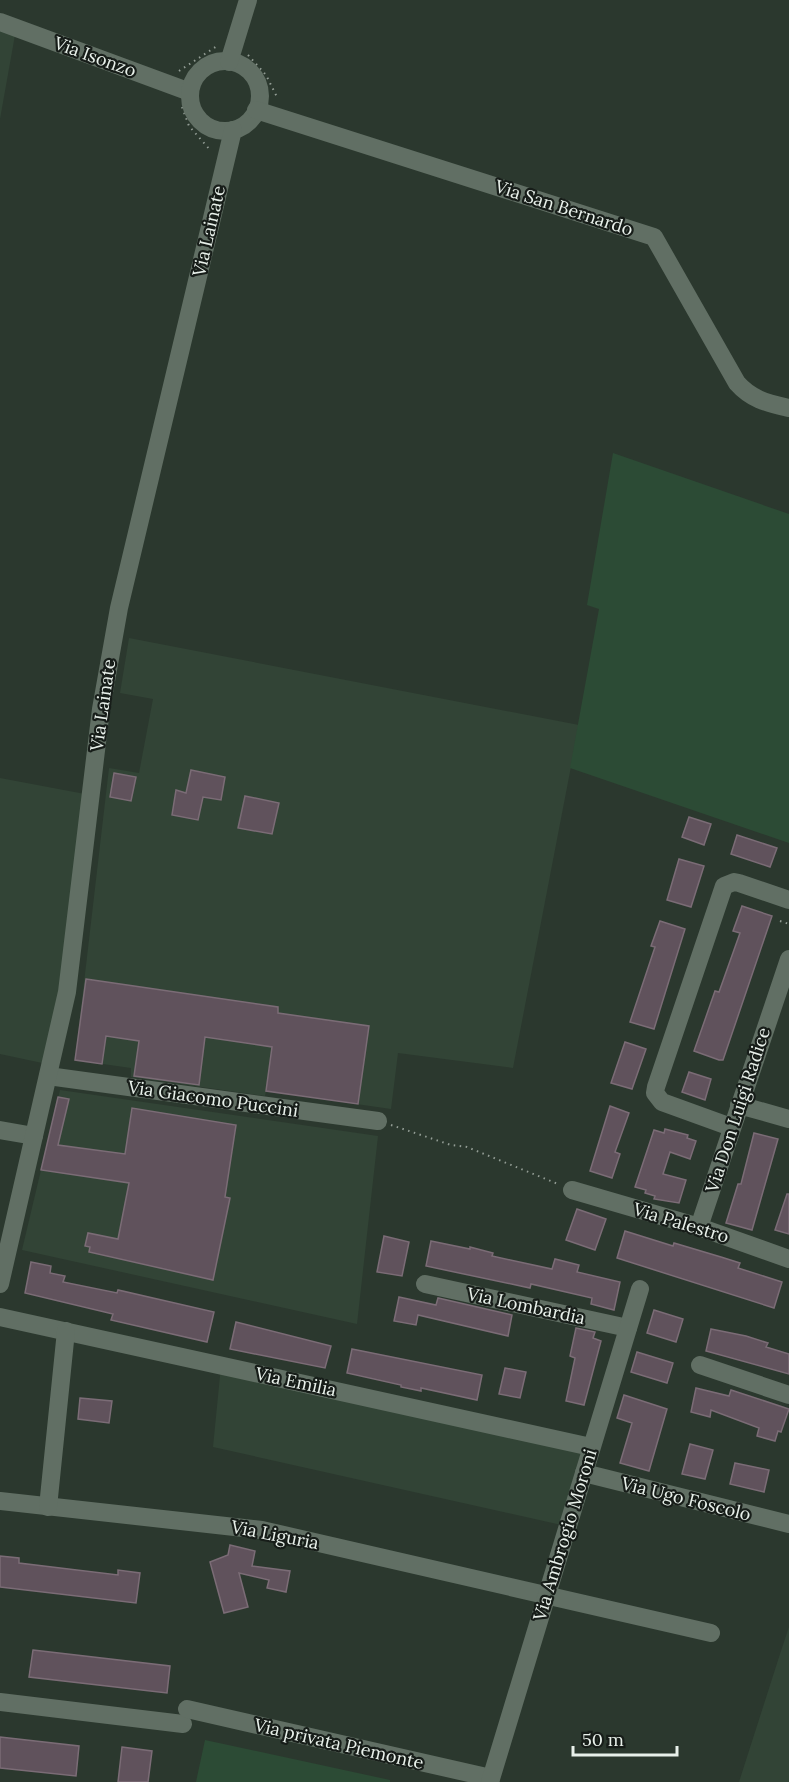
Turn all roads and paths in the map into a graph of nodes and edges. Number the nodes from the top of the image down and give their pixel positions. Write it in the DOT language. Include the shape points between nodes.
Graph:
graph roads {
  1 [pos="248,0"];
  2 [pos="0,22"];
  3 [pos="229,62"];
  4 [pos="190,92"];
  5 [pos="256,110"];
  6 [pos="233,130"];
  7 [pos="789,408"];
  8 [pos="789,900"];
  9 [pos="780,921"];
  10 [pos="789,924"];
  11 [pos="789,959"];
  12 [pos="48,1076"];
  13 [pos="739,1105"];
  14 [pos="789,1119"];
  15 [pos="378,1121"];
  16 [pos="732,1127"];
  17 [pos="0,1130"];
  18 [pos="34,1136"];
  19 [pos="572,1190"];
  20 [pos="699,1227"];
  21 [pos="789,1259"];
  22 [pos="0,1284"];
  23 [pos="425,1284"];
  24 [pos="640,1289"];
  25 [pos="0,1317"];
  26 [pos="628,1328"];
  27 [pos="66,1331"];
  28 [pos="700,1365"];
  29 [pos="789,1395"];
  30 [pos="591,1447"];
  31 [pos="584,1473"];
  32 [pos="0,1501"];
  33 [pos="48,1507"];
  34 [pos="789,1524"];
  35 [pos="547,1595"];
  36 [pos="711,1633"];
  37 [pos="0,1702"];
  38 [pos="490,1780"];
  1 -- 3 [label="street"];
  2 -- 4 [label="street, Via Isonzo"];
  3 -- 4 [label="street" via="203,69"];
  3 -- 5 [label="street" via="252,75 258,87"];
  4 -- 6 [label="street" via="191,105 202,122 220,131"];
  5 -- 6 [label="street" via="246,124"];
  5 -- 7 [label="street, Via San Bernardo" via="654,237 737,383 760,401"];
  6 -- 12 [label="street, Via Lainate" via="110,655 67,992"];
  8 -- 16 [label="street" via="739,883 724,886 656,1087 655,1093 662,1102"];
  9 -- 10 [label="path"];
  11 -- 13 [label="street, Via Don Luigi Radice"];
  12 -- 15 [label="street, Via Giacomo Puccini"];
  12 -- 18 [label="street, Via Lainate"];
  13 -- 14 [label="street"];
  13 -- 16 [label="street, Via Don Luigi Radice"];
  15 -- 19 [label="path" via="467,1148"];
  16 -- 20 [label="street, Via Don Luigi Radice"];
  17 -- 18 [label="street"];
  18 -- 22 [label="street, Via Lainate"];
  19 -- 20 [label="street, Via Palestro"];
  20 -- 21 [label="street, Via Palestro"];
  23 -- 26 [label="street, Via Lombardia"];
  24 -- 26 [label="street, Via Ambrogio Moroni"];
  25 -- 27 [label="street, Via Emilia"];
  26 -- 30 [label="street, Via Ambrogio Moroni"];
  27 -- 30 [label="street, Via Emilia"];
  27 -- 33 [label="street"];
  28 -- 29 [label="street"];
  30 -- 31 [label="street, Via Ambrogio Moroni"];
  31 -- 34 [label="street, Via Ugo Foscolo"];
  31 -- 35 [label="street, Via Ambrogio Moroni"];
  32 -- 33 [label="street, Via Liguria"];
  33 -- 35 [label="street, Via Liguria" via="262,1530"];
  35 -- 36 [label="street, Via Liguria"];
  35 -- 38 [label="street, Via Ambrogio Moroni"];
  37 -- 38 [label="street, Via privata Piemonte" via="185,1717"];
}
